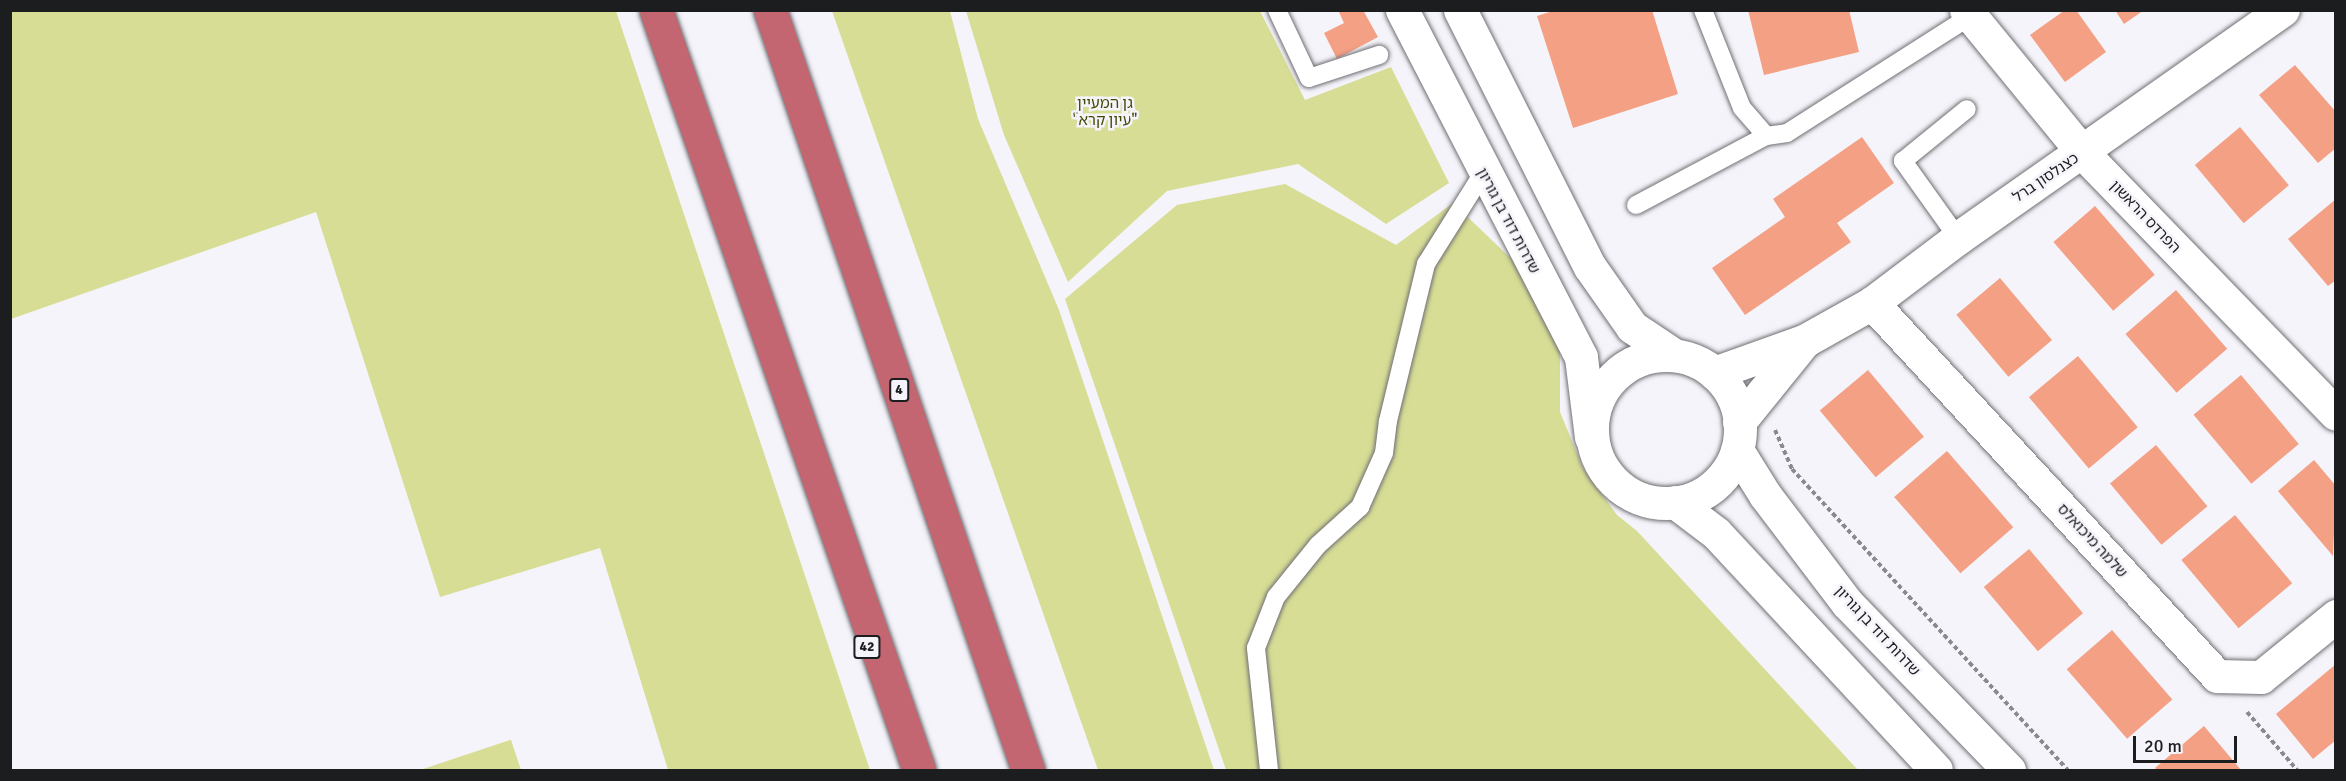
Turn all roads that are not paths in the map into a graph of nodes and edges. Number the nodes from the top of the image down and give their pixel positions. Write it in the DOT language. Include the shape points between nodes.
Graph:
graph roads {
  1 [pos="656,10"];
  2 [pos="770,10"];
  3 [pos="1277,10"];
  4 [pos="1402,10"];
  5 [pos="1460,10"];
  6 [pos="1703,10"];
  7 [pos="2283,10"];
  8 [pos="1971,13"];
  9 [pos="1379,55"];
  10 [pos="1967,109"];
  11 [pos="1766,136"];
  12 [pos="2083,153"];
  13 [pos="1483,173"];
  14 [pos="1636,205"];
  15 [pos="1958,238"];
  16 [pos="1872,303"];
  17 [pos="1806,340"];
  18 [pos="1674,355"];
  19 [pos="1714,374"];
  20 [pos="2336,414"];
  21 [pos="1738,436"];
  22 [pos="1591,437"];
  23 [pos="1675,502"];
  24 [pos="833,523"];
  25 [pos="2336,616"];
  26 [pos="901,771"];
  27 [pos="919,771"];
  28 [pos="1028,771"];
  29 [pos="1269,771"];
  30 [pos="1936,771"];
  31 [pos="2009,771"];
  1 -- 24 [label="highway"];
  2 -- 28 [label="highway, 4"];
  3 -- 9 [label="lane" via="1309,78"];
  4 -- 13 [label="street, שדרות דוד בן גוריון"];
  5 -- 18 [label="street" via="1590,267 1632,327"];
  6 -- 11 [label="lane" via="1742,108"];
  7 -- 12 [label="street, כצנלסון ברל"];
  8 -- 11 [label="lane" via="1787,133"];
  8 -- 12 [label="street, הפרדס הראשון"];
  10 -- 15 [label="lane" via="1903,161"];
  11 -- 14 [label="lane"];
  12 -- 15 [label="street, כצנלסון ברל"];
  12 -- 20 [label="street, הפרדס הראשון"];
  13 -- 22 [label="street, שדרות דוד בן גוריון" via="1581,357"];
  13 -- 29 [label="lane" via="1426,264 1388,421 1384,453 1360,507 1318,545 1276,597 1256,648"];
  15 -- 16 [label="street, כצנלסון ברל"];
  16 -- 17 [label="street, כצנלסון ברל"];
  16 -- 25 [label="street, שלמה מיכואלס" via="2217,676 2261,677"];
  17 -- 19 [label="street, כצנלסון ברל"];
  17 -- 21 [label="street, כצנלסון ברל" via="1759,394"];
  18 -- 19 [label="street" via="1706,366"];
  18 -- 22 [label="street" via="1633,362 1609,381 1593,411"];
  19 -- 21 [label="street" via="1737,404"];
  21 -- 23 [label="street" via="1719,482 1697,498"];
  21 -- 31 [label="street, שדרות דוד בן גוריון" via="1765,495 1847,603"];
  22 -- 23 [label="street" via="1603,471 1622,490 1645,502"];
  23 -- 30 [label="street" via="1716,533"];
  24 -- 26 [label="highway, 42"];
  24 -- 27 [label="highway"];
}
